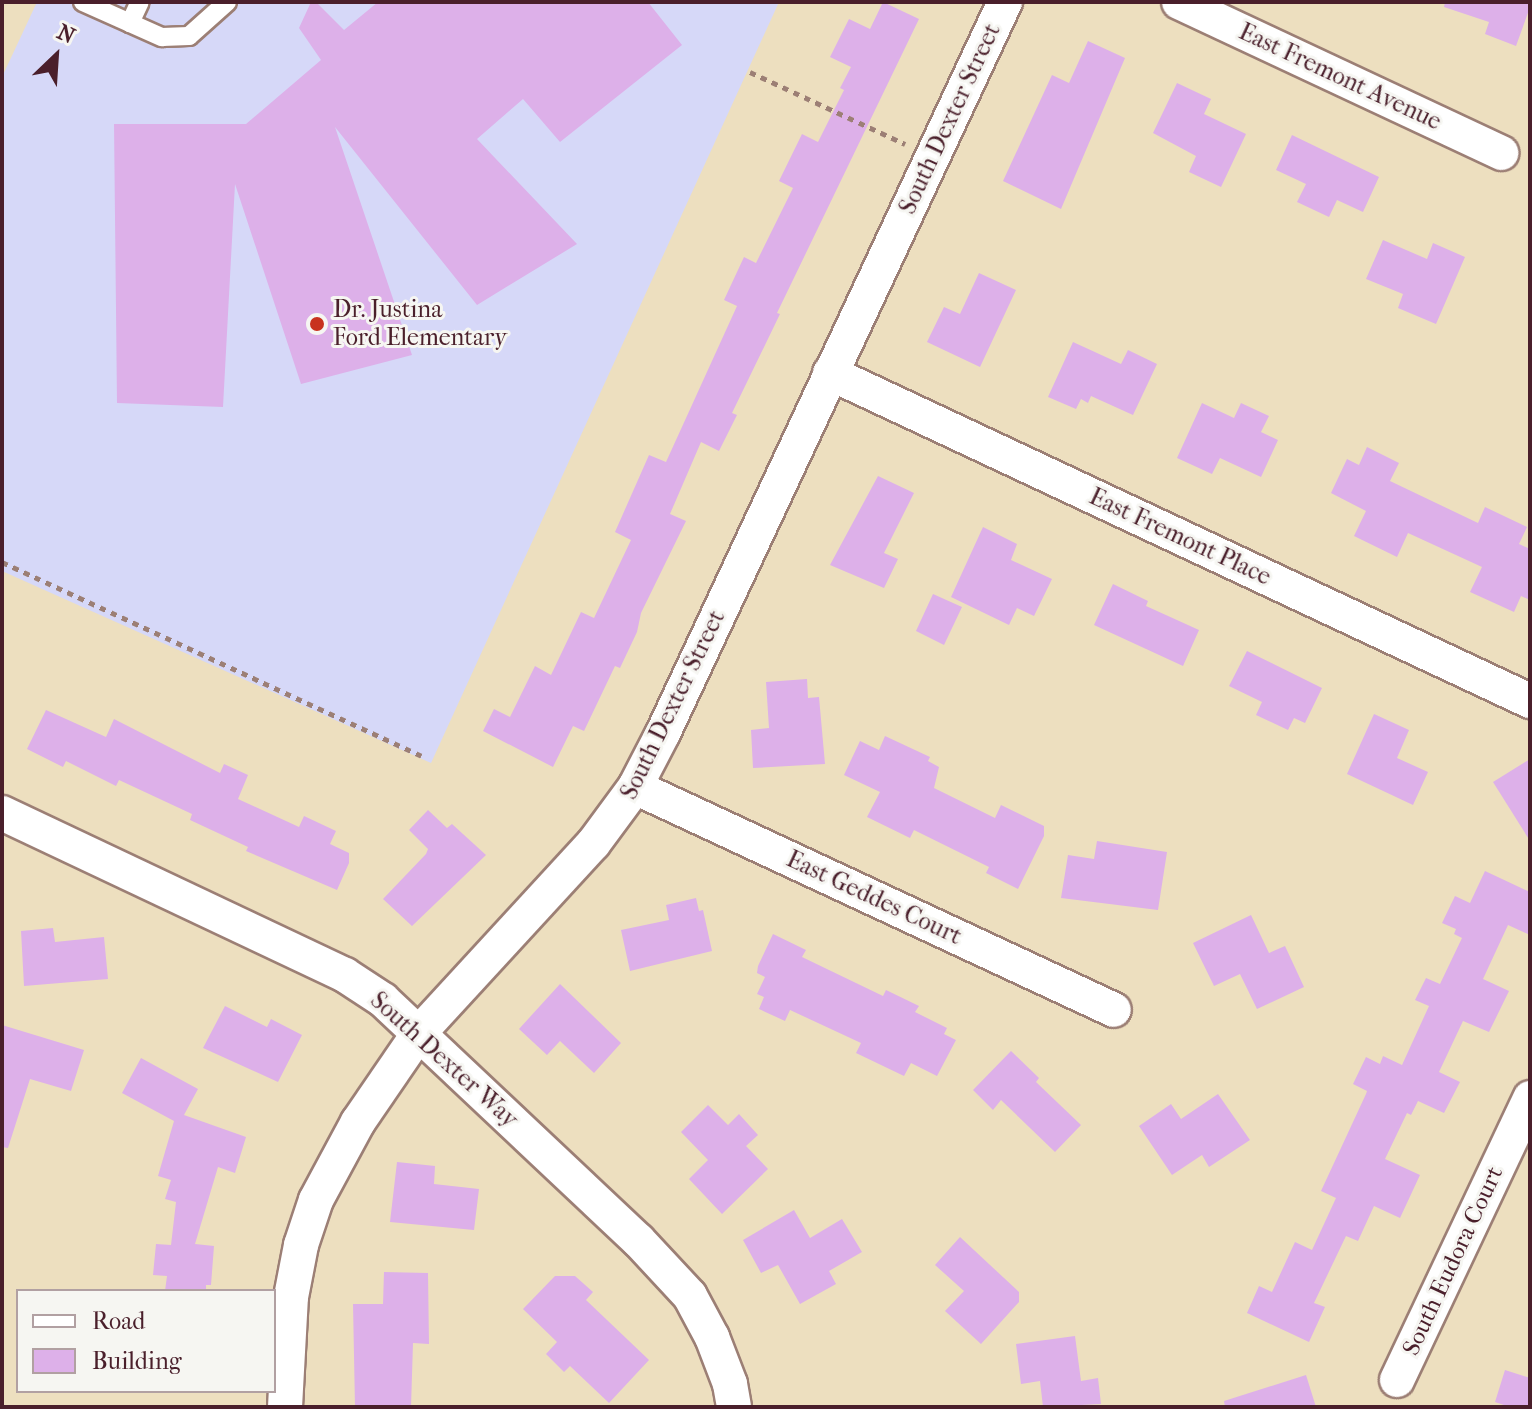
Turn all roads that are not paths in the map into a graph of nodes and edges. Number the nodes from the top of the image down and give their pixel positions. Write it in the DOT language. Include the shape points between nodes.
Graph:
graph roads {
  1 [pos="83,2"];
  2 [pos="140,2"];
  3 [pos="227,2"];
  4 [pos="1005,2"];
  5 [pos="1179,2"];
  6 [pos="130,23"];
  7 [pos="1501,153"];
  8 [pos="830,373"];
  9 [pos="1530,701"];
  10 [pos="635,787"];
  11 [pos="2,813"];
  12 [pos="1114,1010"];
  13 [pos="419,1033"];
  14 [pos="1530,1098"];
  15 [pos="1397,1380"];
  16 [pos="285,1407"];
  17 [pos="734,1407"];
  1 -- 6 [label="lane"];
  2 -- 6 [label="lane"];
  3 -- 6 [label="lane" via="189,36 162,37"];
  4 -- 8 [label="street, South Dexter Street"];
  5 -- 7 [label="street, East Fremont Avenue"];
  8 -- 9 [label="street, East Fremont Place"];
  8 -- 10 [label="street, South Dexter Street"];
  10 -- 12 [label="street, East Geddes Court"];
  10 -- 13 [label="street, South Dexter Street" via="593,844"];
  11 -- 13 [label="street, South Dexter Way" via="345,975"];
  13 -- 16 [label="street, South Dexter Street" via="358,1122 316,1200 291,1297"];
  13 -- 17 [label="street, South Dexter Way" via="690,1296 712,1337"];
  14 -- 15 [label="street, South Eudora Court"];
}
